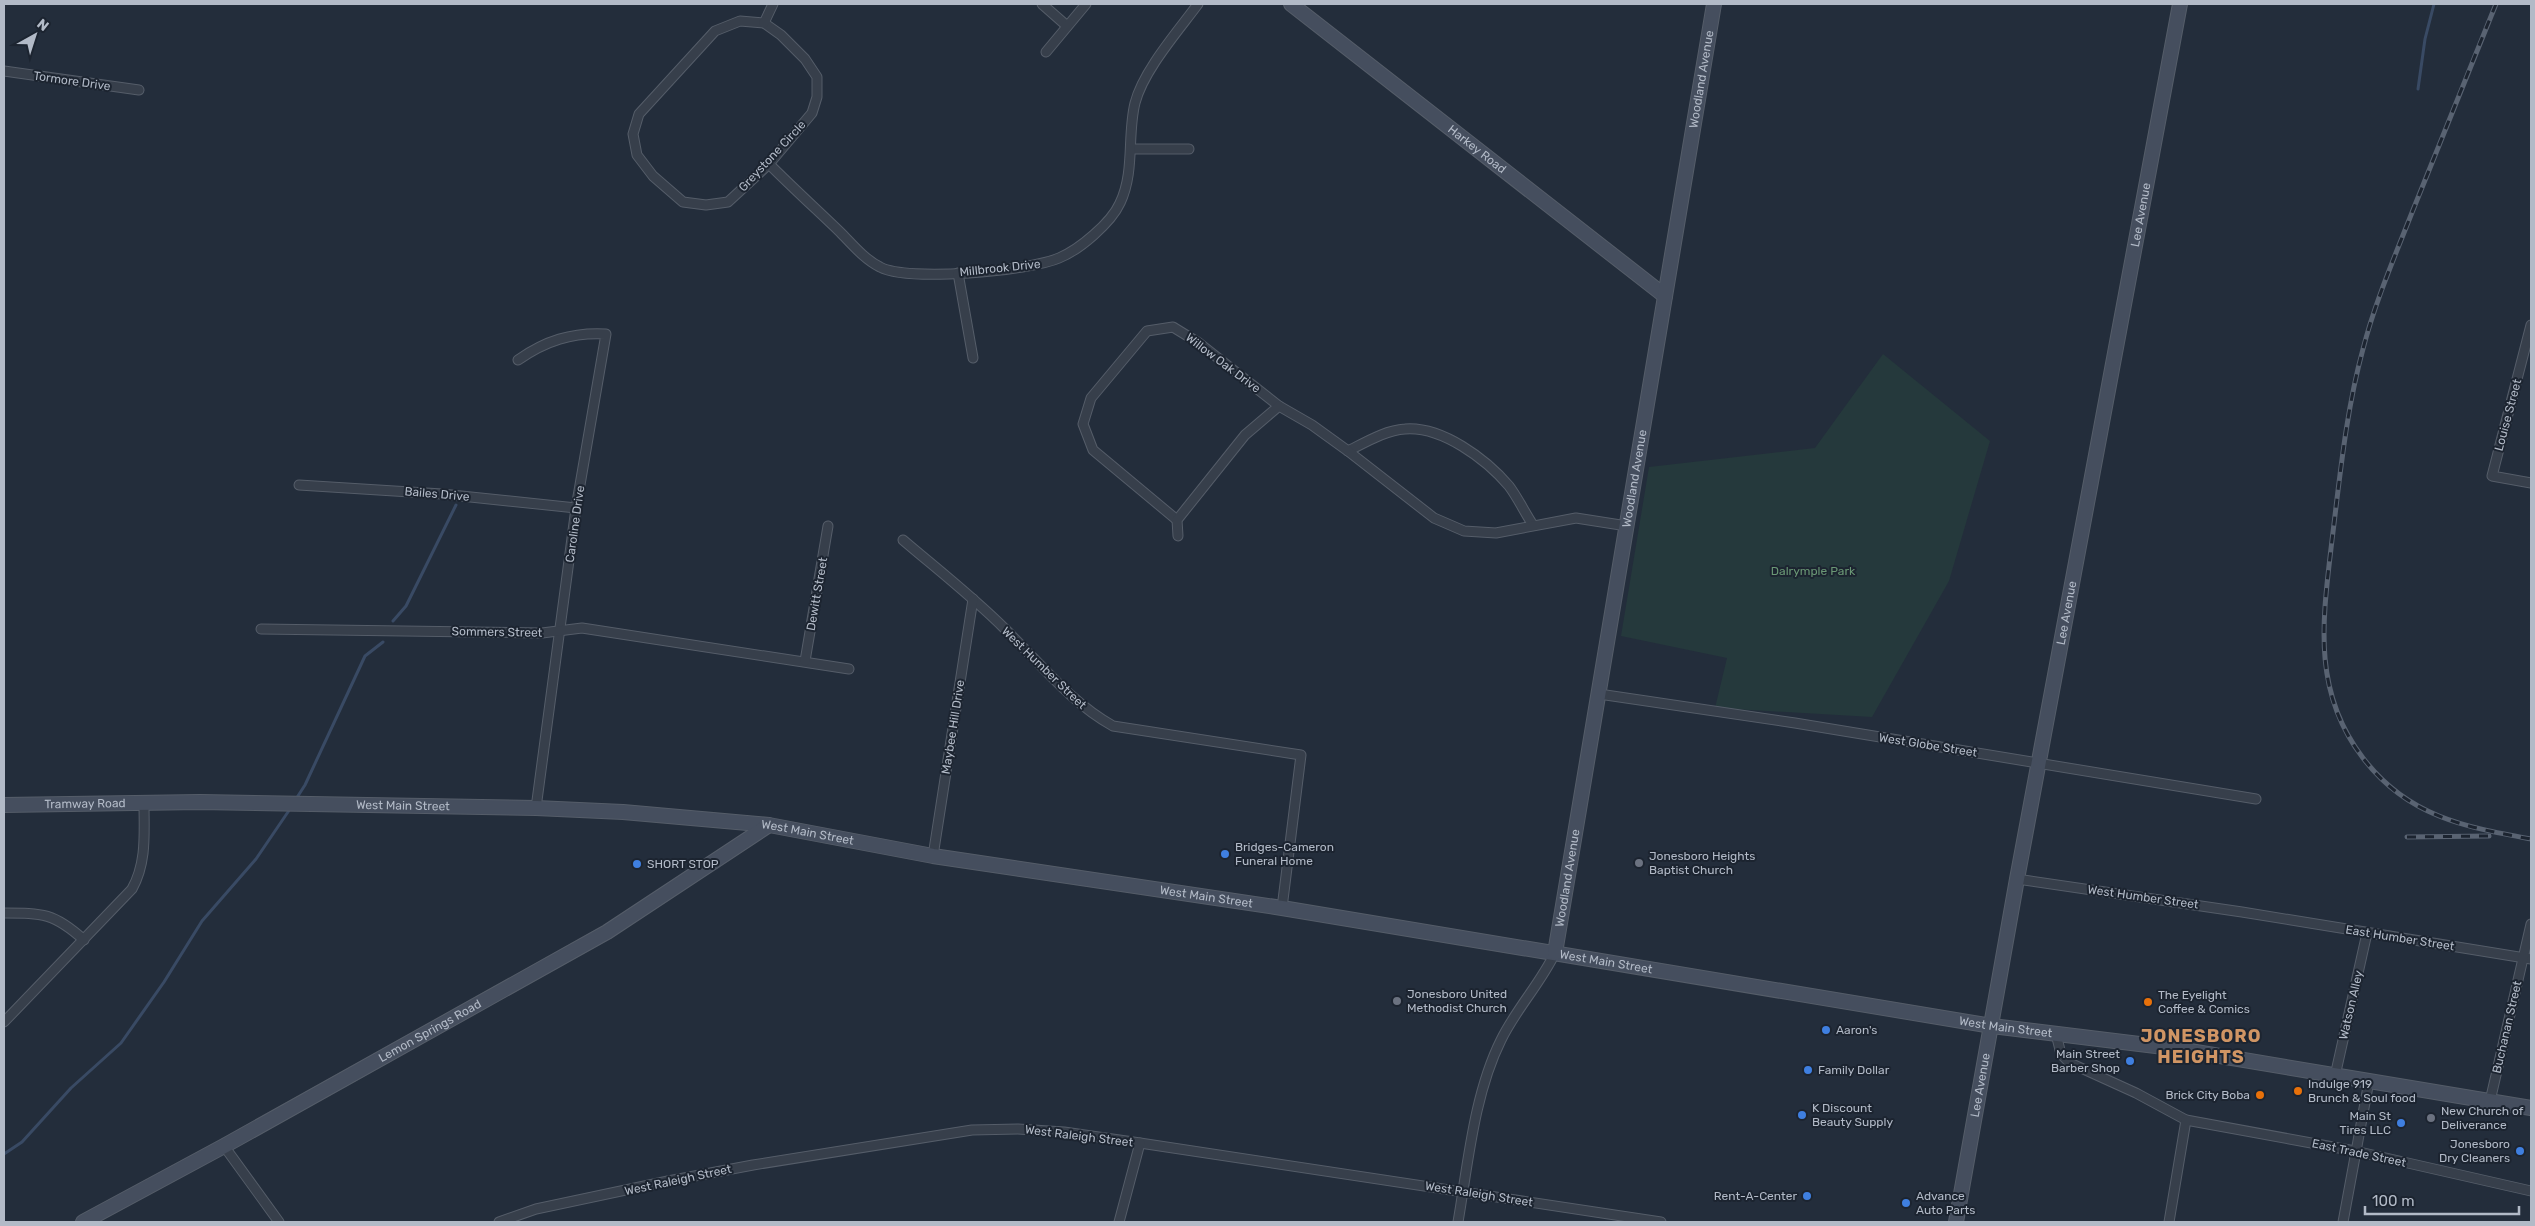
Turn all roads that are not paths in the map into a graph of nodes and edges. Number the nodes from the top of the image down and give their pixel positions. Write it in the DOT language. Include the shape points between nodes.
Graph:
graph roads {
  1 [pos="772,4"];
  2 [pos="1042,4"];
  3 [pos="1086,4"];
  4 [pos="1198,4"];
  5 [pos="1291,4"];
  6 [pos="1714,4"];
  7 [pos="2180,4"];
  8 [pos="764,23"];
  9 [pos="1067,26"];
  10 [pos="1046,52"];
  11 [pos="4,72"];
  12 [pos="140,90"];
  13 [pos="1132,148"];
  14 [pos="1189,148"];
  15 [pos="768,164"];
  16 [pos="958,272"];
  17 [pos="1665,296"];
  18 [pos="2531,325"];
  19 [pos="973,358"];
  20 [pos="518,360"];
  21 [pos="1278,406"];
  22 [pos="1348,451"];
  23 [pos="2531,483"];
  24 [pos="298,485"];
  25 [pos="576,508"];
  26 [pos="1177,520"];
  27 [pos="1533,525"];
  28 [pos="828,526"];
  29 [pos="1626,526"];
  30 [pos="1178,536"];
  31 [pos="903,540"];
  32 [pos="972,599"];
  33 [pos="261,629"];
  34 [pos="559,631"];
  35 [pos="805,661"];
  36 [pos="849,669"];
  37 [pos="1599,694"];
  38 [pos="2039,764"];
  39 [pos="2256,799"];
  40 [pos="144,803"];
  41 [pos="166,803"];
  42 [pos="4,804"];
  43 [pos="536,808"];
  44 [pos="769,826"];
  45 [pos="933,856"];
  46 [pos="2017,879"];
  47 [pos="1282,908"];
  48 [pos="4,913"];
  49 [pos="2269,917"];
  50 [pos="2531,924"];
  51 [pos="2367,934"];
  52 [pos="84,940"];
  53 [pos="1555,953"];
  54 [pos="2527,959"];
  55 [pos="4,1022"];
  56 [pos="1992,1026"];
  57 [pos="2056,1034"];
  58 [pos="2335,1076"];
  59 [pos="2369,1081"];
  60 [pos="2490,1101"];
  61 [pos="2531,1108"];
  62 [pos="2186,1120"];
  63 [pos="1140,1143"];
  64 [pos="224,1146"];
  65 [pos="2355,1151"];
  66 [pos="2531,1190"];
  67 [pos="1463,1191"];
  68 [pos="83,1222"];
  69 [pos="279,1222"];
  70 [pos="499,1222"];
  71 [pos="1119,1222"];
  72 [pos="1458,1222"];
  73 [pos="1662,1222"];
  74 [pos="1956,1222"];
  75 [pos="2169,1222"];
  76 [pos="2344,1222"];
  1 -- 8 [label="street"];
  2 -- 9 [label="street"];
  3 -- 9 [label="street"];
  4 -- 13 [label="street, Millbrook Drive" via="1142,84 1135,105"];
  5 -- 17 [label="street, Harkey Road"];
  6 -- 17 [label="street, Woodland Avenue"];
  7 -- 38 [label="street, Lee Avenue"];
  8 -- 15 [label="street, Greystone Circle" via="781,35 817,77 817,97 812,113"];
  8 -- 15 [label="street, Greystone Circle" via="740,21 715,31 648,102 639,114 633,134 637,156 653,176 683,202 706,206 728,202"];
  9 -- 10 [label="street"];
  11 -- 12 [label="street, Tormore Drive"];
  13 -- 14 [label="street"];
  13 -- 16 [label="street, Millbrook Drive" via="1120,205 1107,222 1075,250 1044,264"];
  15 -- 16 [label="street, Millbrook Drive" via="879,267 904,274"];
  16 -- 19 [label="street"];
  17 -- 29 [label="street, Woodland Avenue"];
  18 -- 23 [label="street, Louise Street" via="2492,476"];
  20 -- 25 [label="street, Caroline Drive" via="559,338 606,334"];
  21 -- 22 [label="street, Willow Oak Drive"];
  21 -- 26 [label="street" via="1245,435"];
  21 -- 26 [label="street, Willow Oak Drive" via="1199,343 1173,327 1147,331 1091,398 1083,424 1092,450"];
  22 -- 27 [label="street, Willow Oak Drive" via="1434,518 1464,531 1496,533"];
  22 -- 27 [label="street" via="1404,428 1449,438 1509,486"];
  24 -- 25 [label="street, Bailes Drive" via="442,494"];
  25 -- 34 [label="street, Caroline Drive"];
  26 -- 30 [label="street"];
  27 -- 29 [label="street, Willow Oak Drive" via="1576,518"];
  28 -- 35 [label="street, Dewitt Street"];
  29 -- 37 [label="street, Woodland Avenue"];
  31 -- 32 [label="street, West Humber Street"];
  32 -- 45 [label="street, Maybee Hill Drive"];
  32 -- 47 [label="street, West Humber Street" via="1062,688 1092,714 1113,726 1301,755"];
  33 -- 34 [label="street, Sommers Street" via="542,634"];
  34 -- 35 [label="street, Sommers Street" via="582,628"];
  34 -- 43 [label="street, Caroline Drive"];
  35 -- 36 [label="street, Sommers Street"];
  37 -- 38 [label="street, West Globe Street"];
  37 -- 53 [label="street, Woodland Avenue"];
  38 -- 39 [label="street, West Globe Street"];
  38 -- 46 [label="street, Lee Avenue"];
  40 -- 41 [label="street, Tramway Road"];
  40 -- 42 [label="street, Tramway Road"];
  40 -- 52 [label="street" via="144,851 138,878 122,901"];
  41 -- 43 [label="street, West Main Street"];
  43 -- 44 [label="street, West Main Street" via="623,812"];
  44 -- 45 [label="street, West Main Street"];
  44 -- 64 [label="street, Lemon Springs Road" via="607,932"];
  45 -- 47 [label="street, West Main Street"];
  46 -- 49 [label="street, West Humber Street"];
  46 -- 56 [label="street, Lee Avenue"];
  47 -- 53 [label="street, West Main Street"];
  48 -- 52 [label="street" via="50,916"];
  49 -- 51 [label="street, East Humber Street"];
  50 -- 54 [label="street, Buchanan Street"];
  51 -- 54 [label="street, East Humber Street"];
  51 -- 58 [label="street, Watson Alley"];
  52 -- 55 [label="street"];
  53 -- 56 [label="street, West Main Street"];
  53 -- 67 [label="street" via="1544,976 1525,1000 1501,1041 1484,1082"];
  54 -- 60 [label="street, Buchanan Street"];
  56 -- 57 [label="street, West Main Street"];
  56 -- 74 [label="street, Lee Avenue"];
  57 -- 58 [label="street, West Main Street" via="2172,1048"];
  57 -- 62 [label="street, East Trade Street" via="2060,1054 2070,1063"];
  58 -- 59 [label="street, West Main Street"];
  59 -- 60 [label="street, West Main Street"];
  59 -- 65 [label="street"];
  60 -- 61 [label="street, West Main Street"];
  62 -- 65 [label="street, East Trade Street"];
  62 -- 75 [label="street"];
  63 -- 67 [label="street, West Raleigh Street"];
  63 -- 70 [label="street, West Raleigh Street" via="1064,1132 972,1130 668,1181 536,1210"];
  63 -- 71 [label="street"];
  64 -- 68 [label="street, Lemon Springs Road"];
  64 -- 69 [label="street"];
  65 -- 66 [label="street, East Trade Street"];
  65 -- 76 [label="street"];
  67 -- 72 [label="street"];
  67 -- 73 [label="street, West Raleigh Street"];
}
